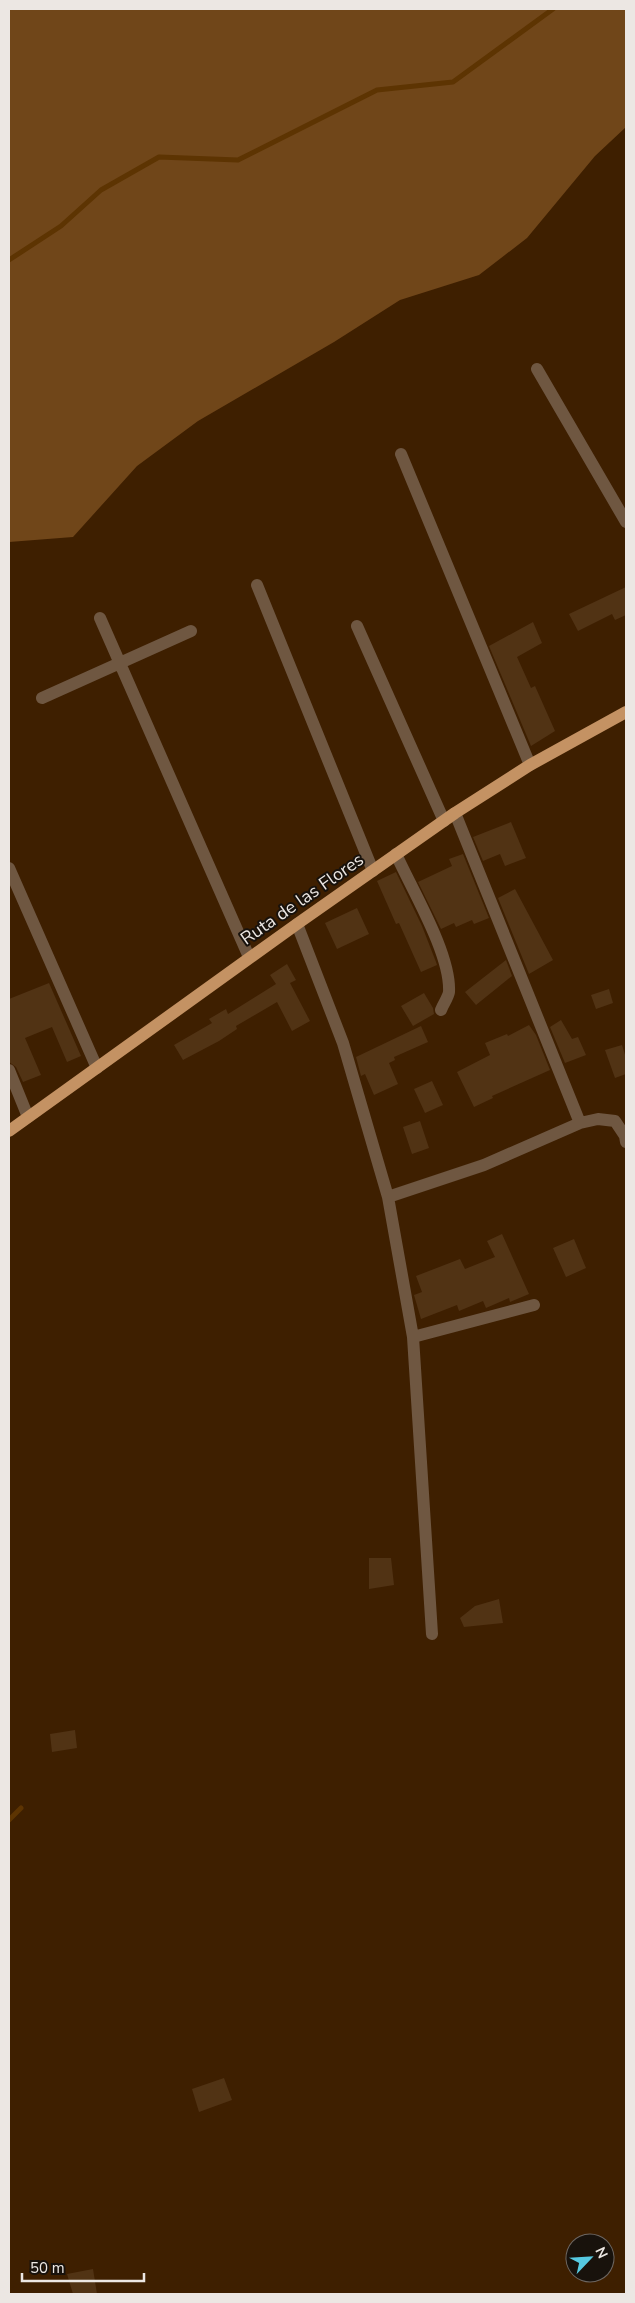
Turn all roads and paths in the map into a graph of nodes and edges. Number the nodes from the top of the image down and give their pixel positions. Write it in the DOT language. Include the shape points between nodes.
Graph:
graph roads {
  1 [pos="538,369"];
  2 [pos="401,454"];
  3 [pos="626,522"];
  4 [pos="257,585"];
  5 [pos="100,618"];
  6 [pos="357,626"];
  7 [pos="191,631"];
  8 [pos="120,663"];
  9 [pos="42,698"];
  10 [pos="626,712"];
  11 [pos="530,765"];
  12 [pos="450,817"];
  13 [pos="396,854"];
  14 [pos="9,868"];
  15 [pos="373,871"];
  16 [pos="297,924"];
  17 [pos="249,957"];
  18 [pos="441,1010"];
  19 [pos="97,1068"];
  20 [pos="9,1070"];
  21 [pos="28,1117"];
  22 [pos="580,1124"];
  23 [pos="9,1131"];
  24 [pos="626,1142"];
  25 [pos="388,1197"];
  26 [pos="534,1304"];
  27 [pos="413,1337"];
  28 [pos="432,1634"];
  1 -- 3 [label="street"];
  2 -- 11 [label="street"];
  4 -- 15 [label="street"];
  5 -- 8 [label="street"];
  6 -- 12 [label="street"];
  7 -- 8 [label="street"];
  8 -- 9 [label="street"];
  8 -- 17 [label="street"];
  10 -- 11 [label="main road, Ruta de las Flores"];
  11 -- 12 [label="main road, Ruta de las Flores"];
  12 -- 13 [label="main road, Ruta de las Flores"];
  12 -- 22 [label="street"];
  13 -- 15 [label="main road, Ruta de las Flores"];
  13 -- 18 [label="street" via="446,969 449,993"];
  14 -- 19 [label="street"];
  15 -- 16 [label="main road, Ruta de las Flores"];
  16 -- 17 [label="main road, Ruta de las Flores"];
  16 -- 25 [label="street" via="343,1043"];
  17 -- 19 [label="main road, Ruta de las Flores"];
  19 -- 21 [label="main road, Ruta de las Flores"];
  20 -- 21 [label="street"];
  21 -- 23 [label="main road, Ruta de las Flores"];
  22 -- 24 [label="street" via="598,1118 615,1121"];
  22 -- 25 [label="street" via="484,1165"];
  25 -- 27 [label="street"];
  26 -- 27 [label="street"];
  27 -- 28 [label="street"];
}
